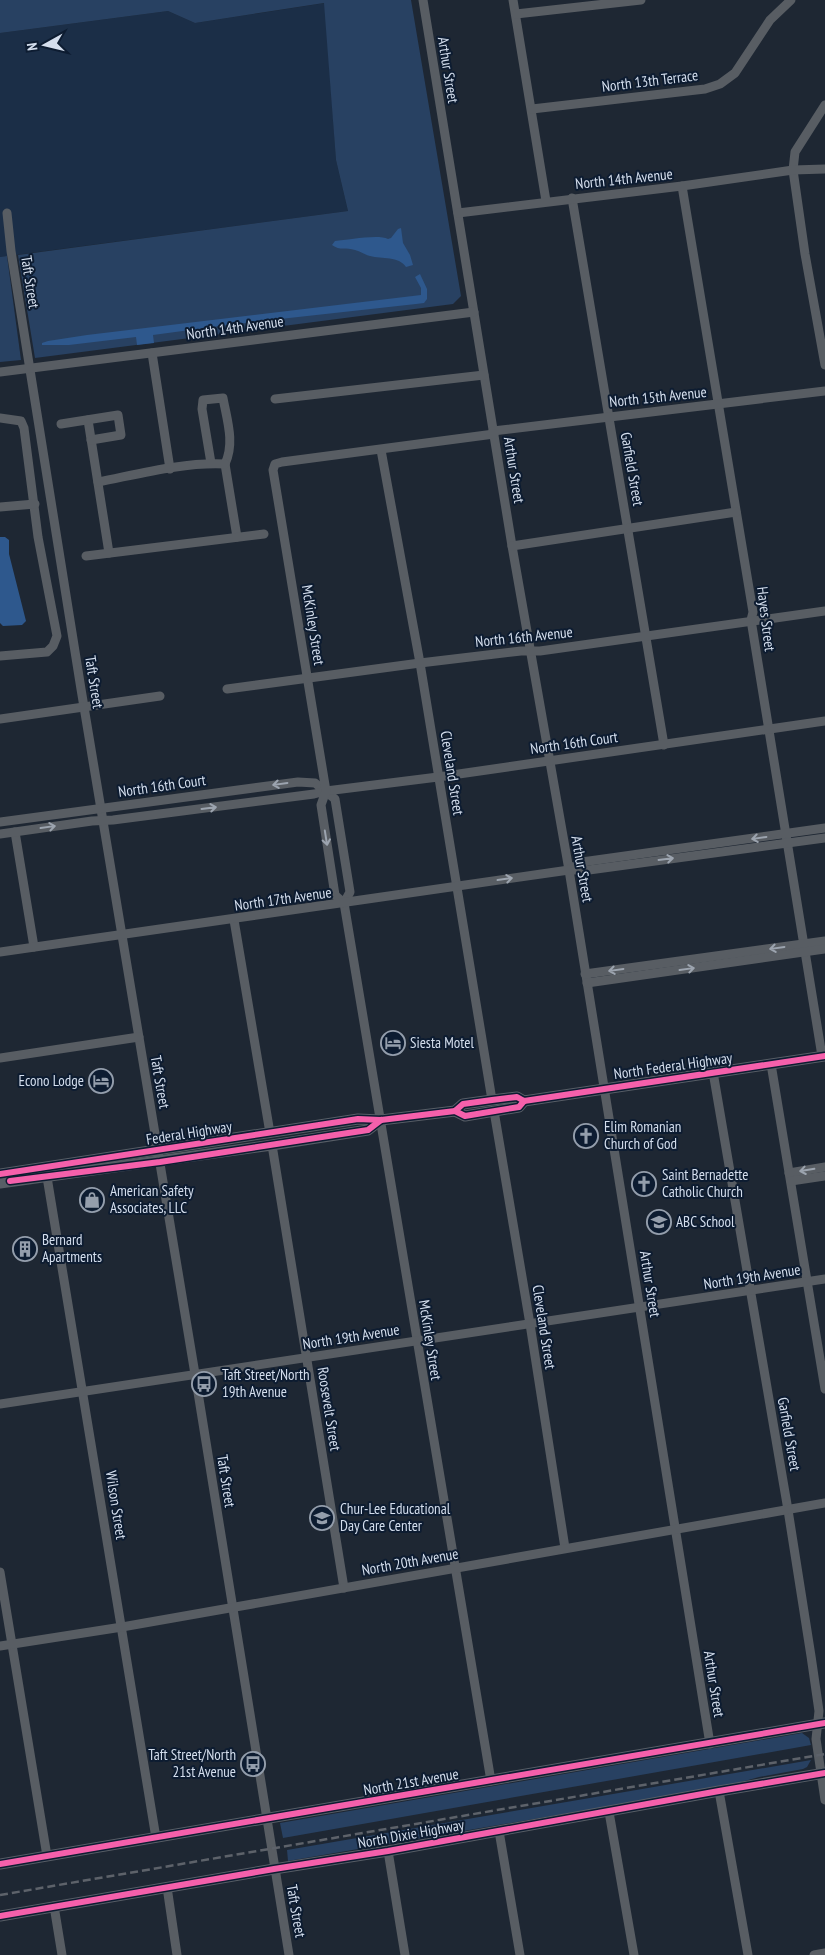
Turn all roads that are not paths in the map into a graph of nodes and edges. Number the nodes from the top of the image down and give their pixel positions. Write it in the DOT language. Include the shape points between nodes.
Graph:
graph roads {
  1 [pos="423,0"];
  2 [pos="514,0"];
  3 [pos="642,0"];
  4 [pos="787,1"];
  5 [pos="516,14"];
  6 [pos="825,106"];
  7 [pos="532,109"];
  8 [pos="825,168"];
  9 [pos="793,170"];
  10 [pos="682,186"];
  11 [pos="572,198"];
  12 [pos="546,201"];
  13 [pos="6,213"];
  14 [pos="458,213"];
  15 [pos="474,312"];
  16 [pos="152,353"];
  17 [pos="825,365"];
  18 [pos="30,368"];
  19 [pos="0,372"];
  20 [pos="484,375"];
  21 [pos="825,391"];
  22 [pos="275,399"];
  23 [pos="718,404"];
  24 [pos="609,416"];
  25 [pos="0,418"];
  26 [pos="88,420"];
  27 [pos="61,424"];
  28 [pos="494,433"];
  29 [pos="91,440"];
  30 [pos="381,450"];
  31 [pos="211,463"];
  32 [pos="225,464"];
  33 [pos="275,464"];
  34 [pos="170,469"];
  35 [pos="98,482"];
  36 [pos="35,504"];
  37 [pos="0,508"];
  38 [pos="736,512"];
  39 [pos="628,528"];
  40 [pos="264,534"];
  41 [pos="238,537"];
  42 [pos="512,546"];
  43 [pos="109,553"];
  44 [pos="86,556"];
  45 [pos="825,610"];
  46 [pos="751,620"];
  47 [pos="646,636"];
  48 [pos="530,652"];
  49 [pos="0,656"];
  50 [pos="420,663"];
  51 [pos="308,678"];
  52 [pos="227,689"];
  53 [pos="160,696"];
  54 [pos="84,708"];
  55 [pos="0,719"];
  56 [pos="825,721"];
  57 [pos="768,730"];
  58 [pos="664,745"];
  59 [pos="548,761"];
  60 [pos="322,768"];
  61 [pos="438,777"];
  62 [pos="306,782"];
  63 [pos="326,790"];
  64 [pos="101,808"];
  65 [pos="103,820"];
  66 [pos="0,822"];
  67 [pos="825,828"];
  68 [pos="15,832"];
  69 [pos="0,834"];
  70 [pos="786,834"];
  71 [pos="825,838"];
  72 [pos="788,844"];
  73 [pos="569,870"];
  74 [pos="457,887"];
  75 [pos="344,903"];
  76 [pos="234,920"];
  77 [pos="121,935"];
  78 [pos="825,941"];
  79 [pos="34,947"];
  80 [pos="804,948"];
  81 [pos="825,949"];
  82 [pos="0,952"];
  83 [pos="586,978"];
  84 [pos="139,1037"];
  85 [pos="824,1056"];
  86 [pos="0,1058"];
  87 [pos="771,1064"];
  88 [pos="713,1072"];
  89 [pos="604,1088"];
  90 [pos="524,1101"];
  91 [pos="493,1106"];
  92 [pos="381,1120"];
  93 [pos="270,1133"];
  94 [pos="272,1145"];
  95 [pos="159,1156"];
  96 [pos="825,1167"];
  97 [pos="0,1174"];
  98 [pos="825,1176"];
  99 [pos="47,1177"];
  100 [pos="790,1177"];
  101 [pos="0,1182"];
  102 [pos="825,1279"];
  103 [pos="807,1282"];
  104 [pos="751,1291"];
  105 [pos="640,1308"];
  106 [pos="530,1324"];
  107 [pos="416,1341"];
  108 [pos="306,1358"];
  109 [pos="195,1374"];
  110 [pos="825,1389"];
  111 [pos="84,1391"];
  112 [pos="0,1404"];
  113 [pos="825,1503"];
  114 [pos="788,1510"];
  115 [pos="675,1529"];
  116 [pos="565,1548"];
  117 [pos="455,1568"];
  118 [pos="0,1572"];
  119 [pos="344,1588"];
  120 [pos="232,1606"];
  121 [pos="122,1627"];
  122 [pos="12,1644"];
  123 [pos="0,1646"];
  124 [pos="822,1723"];
  125 [pos="710,1744"];
  126 [pos="823,1774"];
  127 [pos="491,1781"];
  128 [pos="719,1791"];
  129 [pos="825,1800"];
  130 [pos="609,1812"];
  131 [pos="266,1819"];
  132 [pos="499,1831"];
  133 [pos="156,1838"];
  134 [pos="388,1851"];
  135 [pos="47,1856"];
  136 [pos="0,1864"];
  137 [pos="274,1869"];
  138 [pos="166,1887"];
  139 [pos="54,1906"];
  140 [pos="0,1916"];
  141 [pos="825,1954"];
  142 [pos="62,1955"];
  143 [pos="177,1955"];
  144 [pos="289,1955"];
  145 [pos="404,1955"];
  146 [pos="520,1955"];
  147 [pos="634,1955"];
  148 [pos="748,1955"];
  149 [pos="814,1955"];
  1 -- 14 [label="street, Arthur Street"];
  2 -- 5 [label="street"];
  3 -- 5 [label="street"];
  4 -- 7 [label="street, North 13th Terrace" via="770,20 735,73 720,84 705,89"];
  5 -- 7 [label="street"];
  6 -- 9 [label="street" via="795,152"];
  7 -- 12 [label="street"];
  8 -- 9 [label="street, North 14th Avenue"];
  9 -- 10 [label="street, North 14th Avenue"];
  9 -- 17 [label="street"];
  10 -- 11 [label="street, North 14th Avenue"];
  10 -- 23 [label="street, Hayes Street"];
  11 -- 12 [label="street, North 14th Avenue"];
  11 -- 24 [label="street, Garfield Street"];
  12 -- 14 [label="street, North 14th Avenue"];
  13 -- 18 [label="street, Taft Street"];
  14 -- 15 [label="street, Arthur Street"];
  15 -- 16 [label="street, North 14th Avenue"];
  15 -- 20 [label="street, Arthur Street"];
  16 -- 18 [label="street, North 14th Avenue"];
  16 -- 34 [label="street"];
  18 -- 19 [label="street, North 14th Avenue"];
  18 -- 54 [label="street, Taft Street"];
  20 -- 22 [label="street"];
  20 -- 28 [label="street, Arthur Street"];
  21 -- 23 [label="street, North 15th Avenue"];
  23 -- 24 [label="street, North 15th Avenue"];
  23 -- 38 [label="street, Hayes Street"];
  24 -- 28 [label="street, North 15th Avenue"];
  24 -- 39 [label="street, Garfield Street"];
  25 -- 36 [label="street" via="21,421 24,428"];
  26 -- 27 [label="street"];
  26 -- 29 [label="street"];
  26 -- 29 [label="street" via="118,415 121,435"];
  28 -- 30 [label="street, North 15th Avenue"];
  28 -- 42 [label="street, Arthur Street"];
  29 -- 35 [label="street"];
  30 -- 33 [label="street, North 15th Avenue"];
  30 -- 50 [label="street, Cleveland Street"];
  31 -- 32 [label="street"];
  31 -- 32 [label="street" via="203,400 223,398 231,444"];
  31 -- 34 [label="street"];
  32 -- 41 [label="street"];
  33 -- 51 [label="street, McKinley Street" via="273,470"];
  34 -- 35 [label="street"];
  35 -- 43 [label="street"];
  36 -- 37 [label="street"];
  36 -- 49 [label="street" via="57,636 47,652"];
  38 -- 39 [label="street"];
  38 -- 46 [label="street, Hayes Street" via="753,612"];
  39 -- 42 [label="street"];
  39 -- 47 [label="street, Garfield Street"];
  40 -- 41 [label="street"];
  41 -- 43 [label="street"];
  42 -- 48 [label="street, Arthur Street"];
  43 -- 44 [label="street"];
  45 -- 46 [label="street, North 16th Avenue"];
  46 -- 47 [label="street, North 16th Avenue"];
  46 -- 57 [label="street, Hayes Street"];
  47 -- 48 [label="street, North 16th Avenue"];
  47 -- 58 [label="street, Garfield Street"];
  48 -- 50 [label="street, North 16th Avenue"];
  48 -- 59 [label="street, Arthur Street"];
  50 -- 51 [label="street, North 16th Avenue"];
  50 -- 61 [label="street, Cleveland Street"];
  51 -- 52 [label="street, North 16th Avenue"];
  51 -- 60 [label="street, McKinley Street"];
  53 -- 54 [label="street"];
  54 -- 55 [label="street"];
  54 -- 64 [label="street, Taft Street"];
  56 -- 57 [label="street, North 16th Court"];
  57 -- 58 [label="street, North 16th Court"];
  57 -- 70 [label="street, Hayes Street"];
  58 -- 59 [label="street, North 16th Court"];
  59 -- 61 [label="street, North 16th Court"];
  59 -- 73 [label="street, Arthur Street"];
  60 -- 62 [label="street" via="319,774"];
  60 -- 63 [label="street, McKinley Street"];
  61 -- 63 [label="street, North 16th Court"];
  61 -- 74 [label="street, Cleveland Street"];
  62 -- 63 [label="street, North 16th Court"];
  62 -- 64 [label="street, North 16th Court, one-way"];
  65 -- 63 [label="street, North 16th Court, one-way" via="305,796"];
  63 -- 75 [label="street, McKinley Street, one-way" via="321,805 332,877 335,895"];
  63 -- 75 [label="street, McKinley Street" via="335,799 350,892"];
  64 -- 65 [label="street, Taft Street"];
  64 -- 66 [label="street, North 16th Court"];
  68 -- 65 [label="street, North 16th Court, one-way"];
  65 -- 77 [label="street, Taft Street"];
  67 -- 70 [label="street, North 17th Avenue"];
  68 -- 69 [label="street, North 16th Court"];
  68 -- 79 [label="street"];
  70 -- 72 [label="street, Hayes Street"];
  70 -- 73 [label="street, North 17th Avenue, one-way" via="582,862"];
  71 -- 72 [label="street, North 17th Avenue"];
  73 -- 72 [label="street, North 17th Avenue, one-way"];
  72 -- 80 [label="street, Hayes Street"];
  74 -- 73 [label="street, North 17th Avenue, one-way"];
  73 -- 83 [label="street, Arthur Street"];
  74 -- 75 [label="street, North 17th Avenue"];
  74 -- 91 [label="street, Cleveland Street"];
  75 -- 76 [label="street, North 17th Avenue"];
  75 -- 92 [label="street, McKinley Street"];
  76 -- 77 [label="street, North 17th Avenue"];
  76 -- 93 [label="street"];
  77 -- 79 [label="street, North 17th Avenue"];
  77 -- 84 [label="street, Taft Street"];
  78 -- 80 [label="street"];
  79 -- 82 [label="street, North 17th Avenue"];
  80 -- 81 [label="street"];
  80 -- 83 [label="street"];
  80 -- 85 [label="street, Hayes Street"];
  83 -- 89 [label="street, Arthur Street"];
  84 -- 86 [label="street"];
  84 -- 95 [label="street, Taft Street"];
  85 -- 87 [label="main road, North Federal Highway"];
  87 -- 88 [label="main road, North Federal Highway"];
  87 -- 100 [label="street"];
  88 -- 89 [label="main road, North Federal Highway"];
  88 -- 104 [label="street, Garfield Street"];
  89 -- 90 [label="main road, North Federal Highway"];
  89 -- 105 [label="street, Arthur Street"];
  90 -- 91 [label="main road, Federal Highway" via="519,1107"];
  91 -- 92 [label="main road, Federal Highway" via="465,1116 455,1111"];
  91 -- 106 [label="street, Cleveland Street"];
  92 -- 93 [label="main road, Federal Highway" via="358,1119"];
  92 -- 94 [label="main road, Federal Highway" via="368,1130"];
  92 -- 107 [label="street, McKinley Street"];
  93 -- 95 [label="main road, Federal Highway"];
  94 -- 95 [label="main road, Federal Highway"];
  94 -- 108 [label="street, Roosevelt Street"];
  95 -- 97 [label="main road, Federal Highway"];
  95 -- 99 [label="main road, Federal Highway"];
  95 -- 109 [label="street, Taft Street"];
  96 -- 100 [label="street, one-way"];
  98 -- 100 [label="street"];
  99 -- 101 [label="main road, Federal Highway"];
  99 -- 111 [label="street, Wilson Street"];
  100 -- 103 [label="street"];
  102 -- 103 [label="street, North 19th Avenue"];
  103 -- 104 [label="street, North 19th Avenue"];
  103 -- 110 [label="street"];
  104 -- 105 [label="street, North 19th Avenue"];
  104 -- 114 [label="street, Garfield Street"];
  105 -- 106 [label="street, North 19th Avenue"];
  105 -- 115 [label="street, Arthur Street"];
  106 -- 107 [label="street, North 19th Avenue"];
  106 -- 116 [label="street, Cleveland Street"];
  107 -- 108 [label="street, North 19th Avenue"];
  107 -- 117 [label="street, McKinley Street"];
  108 -- 109 [label="street, North 19th Avenue"];
  108 -- 119 [label="street, Roosevelt Street"];
  109 -- 111 [label="street, North 19th Avenue"];
  109 -- 120 [label="street, Taft Street"];
  111 -- 112 [label="street, North 19th Avenue"];
  111 -- 121 [label="street, Wilson Street"];
  113 -- 114 [label="street, North 20th Avenue"];
  114 -- 115 [label="street, North 20th Avenue"];
  114 -- 124 [label="street, Garfield Street"];
  115 -- 116 [label="street, North 20th Avenue"];
  115 -- 125 [label="street, Arthur Street"];
  116 -- 117 [label="street, North 20th Avenue"];
  117 -- 119 [label="street, North 20th Avenue"];
  117 -- 127 [label="street, McKinley Street"];
  118 -- 122 [label="street"];
  119 -- 120 [label="street, North 20th Avenue"];
  120 -- 121 [label="street, North 20th Avenue"];
  120 -- 131 [label="street, Taft Street"];
  121 -- 122 [label="street, North 20th Avenue"];
  121 -- 133 [label="street, Wilson Street"];
  122 -- 123 [label="street, North 20th Avenue"];
  122 -- 135 [label="street"];
  124 -- 125 [label="main road, North 21st Avenue"];
  124 -- 126 [label="street, Garfield Street" via="816,1739"];
  125 -- 127 [label="main road, North 21st Avenue"];
  126 -- 128 [label="main road, North Dixie Highway"];
  126 -- 129 [label="street, Garfield Street"];
  127 -- 131 [label="main road, North 21st Avenue"];
  128 -- 130 [label="main road, North Dixie Highway"];
  128 -- 148 [label="street"];
  130 -- 132 [label="main road, North Dixie Highway"];
  130 -- 147 [label="street"];
  131 -- 133 [label="main road, North 21st Avenue"];
  131 -- 137 [label="street, Taft Street"];
  132 -- 134 [label="main road, North Dixie Highway"];
  132 -- 146 [label="street"];
  133 -- 135 [label="main road, North 21st Avenue"];
  134 -- 137 [label="main road, North Dixie Highway"];
  134 -- 145 [label="street"];
  135 -- 136 [label="main road, North 21st Avenue"];
  137 -- 138 [label="main road, North Dixie Highway"];
  137 -- 144 [label="street, Taft Street"];
  138 -- 139 [label="main road, North Dixie Highway"];
  138 -- 143 [label="street"];
  139 -- 140 [label="main road, North Dixie Highway"];
  139 -- 142 [label="street"];
  141 -- 149 [label="street"];
}
